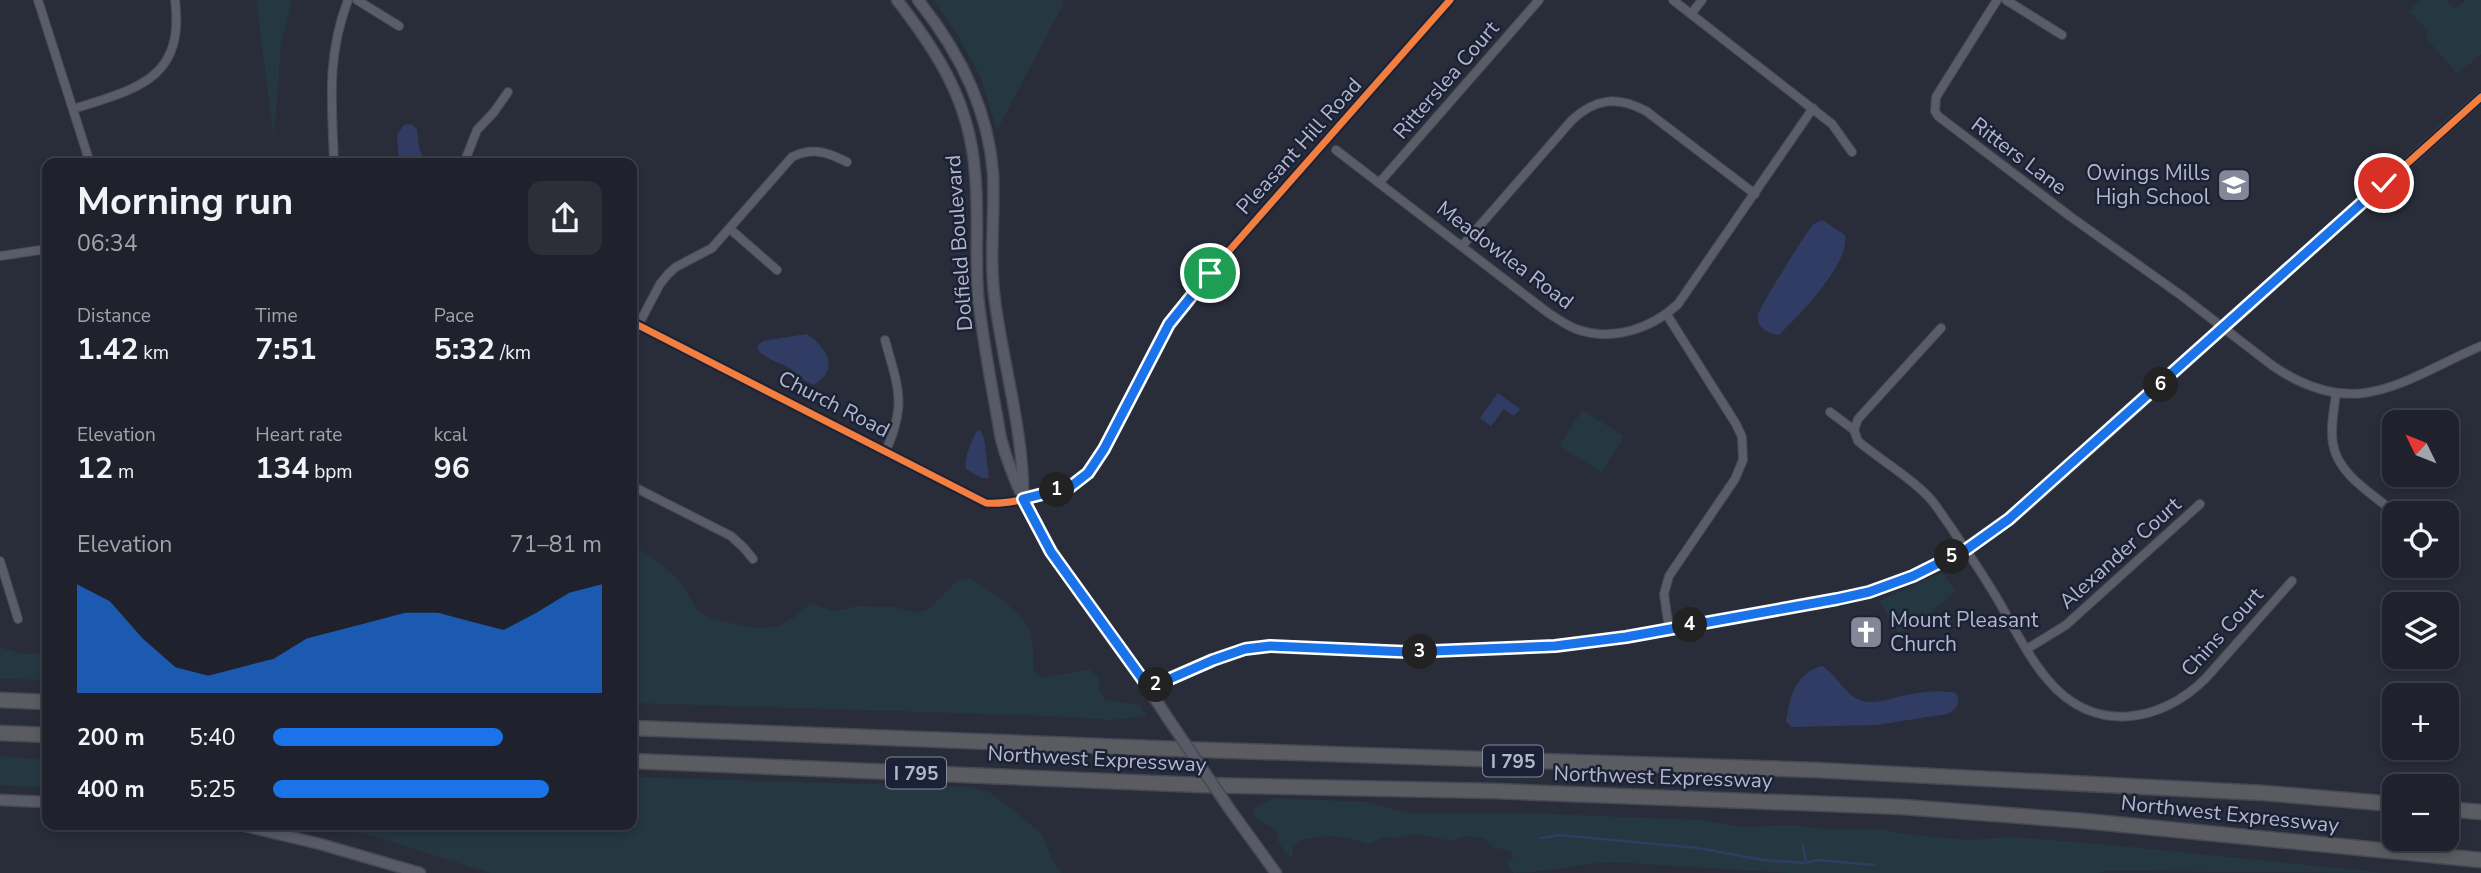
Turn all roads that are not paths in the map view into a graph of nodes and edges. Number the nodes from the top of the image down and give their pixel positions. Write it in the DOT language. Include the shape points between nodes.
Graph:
graph roads {
  1 [pos="38,0"];
  2 [pos="175,0"];
  3 [pos="348,0"];
  4 [pos="358,0"];
  5 [pos="897,0"];
  6 [pos="918,0"];
  7 [pos="1450,0"];
  8 [pos="1539,0"];
  9 [pos="1672,0"];
  10 [pos="1702,0"];
  11 [pos="1997,0"];
  12 [pos="2006,0"];
  13 [pos="1691,14"];
  14 [pos="400,26"];
  15 [pos="2062,35"];
  16 [pos="508,92"];
  17 [pos="2481,97"];
  18 [pos="1813,108"];
  19 [pos="73,109"];
  20 [pos="1336,150"];
  21 [pos="1852,152"];
  22 [pos="88,158"];
  23 [pos="334,158"];
  24 [pos="466,158"];
  25 [pos="847,162"];
  26 [pos="1380,182"];
  27 [pos="1755,194"];
  28 [pos="730,229"];
  29 [pos="1462,246"];
  30 [pos="42,250"];
  31 [pos="0,256"];
  32 [pos="777,270"];
  33 [pos="1667,315"];
  34 [pos="637,321"];
  35 [pos="637,325"];
  36 [pos="1941,328"];
  37 [pos="2223,328"];
  38 [pos="885,340"];
  39 [pos="2481,346"];
  40 [pos="2336,394"];
  41 [pos="1830,412"];
  42 [pos="1854,430"];
  43 [pos="886,450"];
  44 [pos="637,489"];
  45 [pos="1023,499"];
  46 [pos="2382,502"];
  47 [pos="2200,504"];
  48 [pos="1967,549"];
  49 [pos="753,559"];
  50 [pos="0,561"];
  51 [pos="2292,581"];
  52 [pos="18,619"];
  53 [pos="1669,629"];
  54 [pos="2027,649"];
  55 [pos="1149,688"];
  56 [pos="0,700"];
  57 [pos="42,702"];
  58 [pos="637,728"];
  59 [pos="0,733"];
  60 [pos="42,735"];
  61 [pos="637,761"];
  62 [pos="0,800"];
  63 [pos="42,802"];
  64 [pos="2382,803"];
  65 [pos="2459,810"];
  66 [pos="2481,812"];
  67 [pos="262,830"];
  68 [pos="2481,860"];
  69 [pos="419,873"];
  70 [pos="1276,873"];
  1 -- 19 [label="street"];
  2 -- 19 [label="street" via="175,41 158,72 130,91"];
  3 -- 23 [label="street" via="331,68"];
  4 -- 14 [label="street"];
  5 -- 45 [label="main road, Dolfield Boulevard" via="938,55 970,130 983,333 1001,439"];
  6 -- 45 [label="main road, Dolfield Boulevard" via="968,76 985,127 993,174 994,298"];
  7 -- 45 [label="street, Pleasant Hill Road" via="1184,303 1088,473 1070,487"];
  8 -- 26 [label="street, Ritterslea Court"];
  9 -- 13 [label="street"];
  10 -- 13 [label="street"];
  11 -- 37 [label="street, Ritters Lane" via="1936,97 1938,117"];
  12 -- 15 [label="street"];
  13 -- 18 [label="street"];
  16 -- 24 [label="street" via="477,130"];
  17 -- 37 [label="street"];
  18 -- 21 [label="street" via="1832,124"];
  18 -- 27 [label="street, Meadowlea Road"];
  19 -- 22 [label="street"];
  20 -- 26 [label="street, Meadowlea Road"];
  25 -- 28 [label="street" via="818,151 792,157"];
  26 -- 29 [label="street, Meadowlea Road"];
  27 -- 29 [label="street" via="1646,111 1631,103 1604,102 1572,120"];
  27 -- 33 [label="street, Meadowlea Road"];
  28 -- 32 [label="street"];
  28 -- 34 [label="street" via="712,248 668,274"];
  29 -- 33 [label="street, Meadowlea Road" via="1576,329 1623,332"];
  30 -- 31 [label="street"];
  33 -- 53 [label="street" via="1736,424 1744,450 1741,469 1669,576 1664,594"];
  35 -- 43 [label="street, Church Road"];
  36 -- 42 [label="street" via="1858,419"];
  37 -- 40 [label="street, Ritters Lane" via="2287,376"];
  37 -- 48 [label="street" via="2031,502"];
  38 -- 43 [label="street" via="900,397 896,429"];
  39 -- 40 [label="street" via="2384,391"];
  40 -- 46 [label="street" via="2332,431 2336,454 2353,477"];
  41 -- 42 [label="street, Chins Court"];
  42 -- 48 [label="street, Chins Court" via="1858,441 1934,503"];
  43 -- 45 [label="street, Church Road" via="986,503"];
  44 -- 49 [label="street" via="731,536"];
  45 -- 55 [label="main road, Dolfield Boulevard" via="1051,552"];
  47 -- 54 [label="street, Alexander Court" via="2066,625"];
  48 -- 53 [label="street" via="1869,592"];
  48 -- 54 [label="street, Chins Court"];
  50 -- 52 [label="street"];
  51 -- 54 [label="street, Chins Court" via="2193,691 2151,714 2103,715 2077,705 2048,681"];
  53 -- 55 [label="street" via="1594,642 1500,650 1408,652 1270,646 1213,660"];
  55 -- 70 [label="main road, Dolfield Boulevard, bridge"];
  56 -- 57 [label="highway"];
  58 -- 64 [label="highway, Northwest Expressway / I 795" via="1828,770"];
  59 -- 60 [label="highway"];
  61 -- 68 [label="highway, Northwest Expressway / I 795" via="1902,807"];
  62 -- 63 [label="main road"];
  65 -- 66 [label="highway"];
  67 -- 69 [label="main road"];
}
